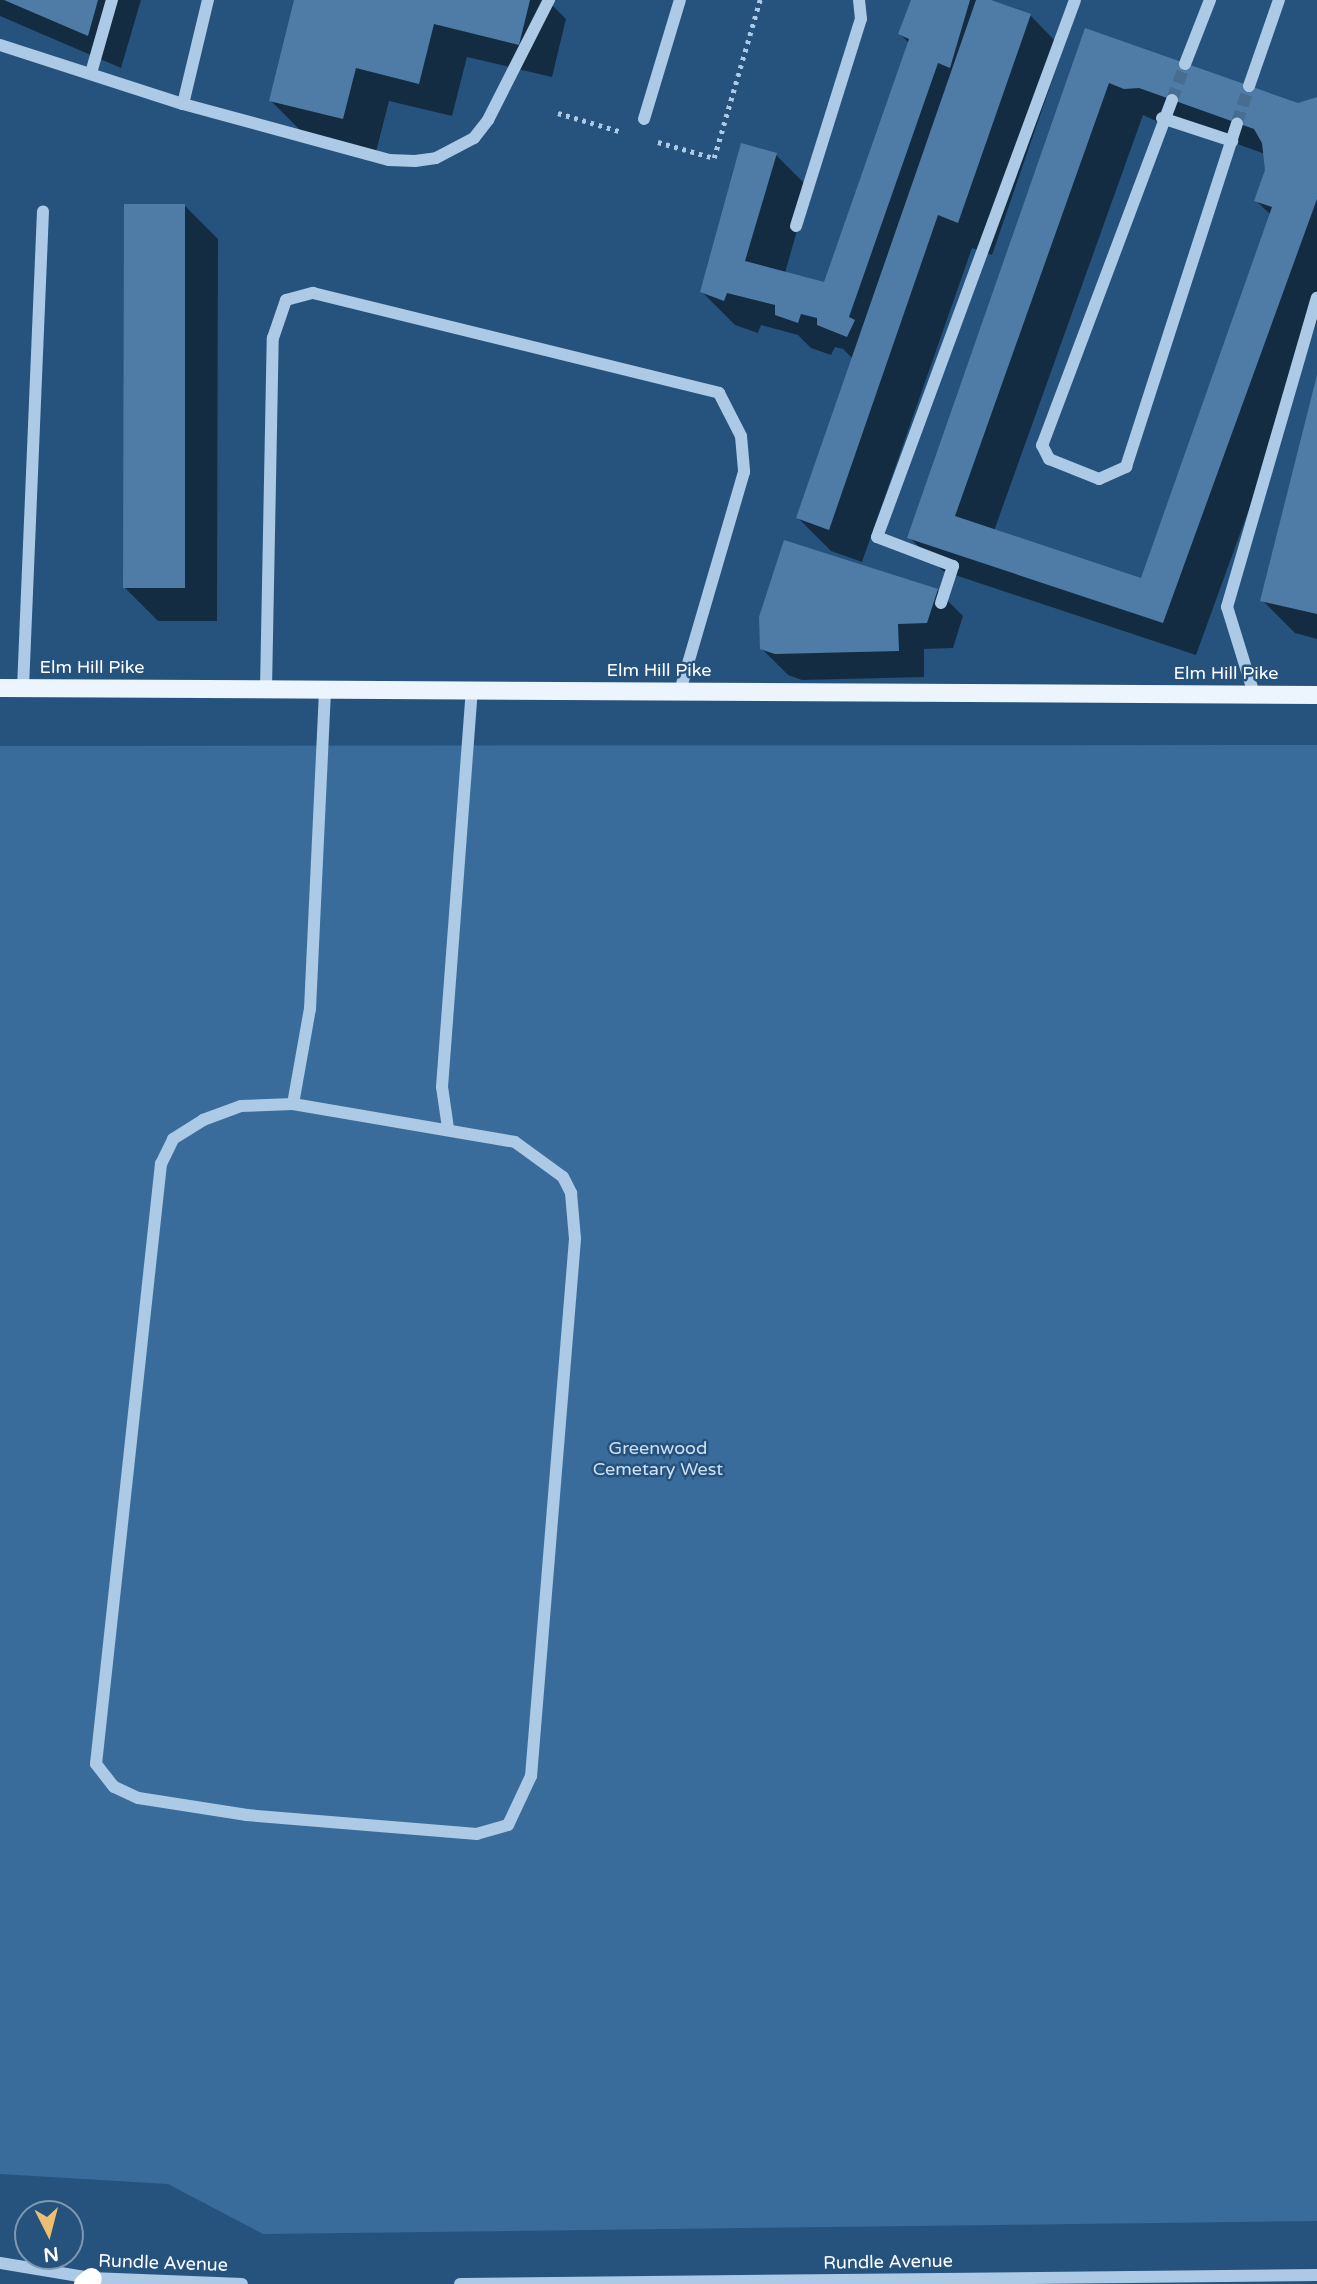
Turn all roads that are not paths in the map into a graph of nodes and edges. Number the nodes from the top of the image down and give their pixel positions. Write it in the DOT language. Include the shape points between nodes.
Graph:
graph roads {
  1 [pos="112,0"];
  2 [pos="208,0"];
  3 [pos="549,0"];
  4 [pos="680,0"];
  5 [pos="859,0"];
  6 [pos="1075,0"];
  7 [pos="1210,0"];
  8 [pos="1279,0"];
  9 [pos="0,46"];
  10 [pos="1185,64"];
  11 [pos="91,73"];
  12 [pos="1249,86"];
  13 [pos="1171,100"];
  14 [pos="183,104"];
  15 [pos="1163,118"];
  16 [pos="645,119"];
  17 [pos="1237,123"];
  18 [pos="1232,141"];
  19 [pos="43,211"];
  20 [pos="796,226"];
  21 [pos="1317,298"];
  22 [pos="941,603"];
  23 [pos="0,688"];
  24 [pos="23,688"];
  25 [pos="266,689"];
  26 [pos="325,689"];
  27 [pos="472,690"];
  28 [pos="680,691"];
  29 [pos="1254,694"];
  30 [pos="1317,695"];
  31 [pos="293,1104"];
  32 [pos="448,1128"];
  33 [pos="0,2263"];
  34 [pos="1317,2275"];
  35 [pos="1259,2280"];
  36 [pos="88,2281"];
  37 [pos="867,2282"];
  38 [pos="573,2283"];
  39 [pos="242,2284"];
  40 [pos="460,2284"];
  1 -- 11 [label="street"];
  2 -- 14 [label="street"];
  3 -- 14 [label="street" via="488,120 474,138 436,158 389,160"];
  4 -- 16 [label="street"];
  5 -- 20 [label="street" via="861,19"];
  6 -- 22 [label="street" via="877,537 953,566"];
  7 -- 10 [label="street"];
  8 -- 12 [label="street"];
  9 -- 11 [label="street"];
  11 -- 14 [label="street"];
  13 -- 15 [label="street"];
  15 -- 18 [label="street"];
  15 -- 18 [label="street" via="1042,445 1049,460 1099,480 1126,467"];
  17 -- 18 [label="street"];
  19 -- 24 [label="street"];
  21 -- 29 [label="street" via="1227,607"];
  23 -- 24 [label="main road, Elm Hill Pike"];
  24 -- 25 [label="main road, Elm Hill Pike"];
  25 -- 26 [label="main road, Elm Hill Pike"];
  25 -- 28 [label="street" via="273,338 286,300 313,293 719,394 741,436 744,472"];
  26 -- 27 [label="main road, Elm Hill Pike"];
  26 -- 31 [label="street" via="310,1009"];
  27 -- 28 [label="main road, Elm Hill Pike"];
  27 -- 32 [label="street" via="442,1087"];
  28 -- 29 [label="main road, Elm Hill Pike"];
  29 -- 30 [label="main road, Elm Hill Pike"];
  31 -- 32 [label="street"];
  31 -- 32 [label="street" via="241,1106 203,1120 173,1139 161,1164 96,1764 114,1787 138,1798 247,1815 477,1834 508,1825 519,1810 531,1776 575,1239 571,1193 563,1177 536,1153 515,1142"];
  33 -- 36 [label="street, Rundle Avenue"];
  34 -- 35 [label="street, Rundle Avenue"];
  35 -- 37 [label="street, Rundle Avenue"];
  36 -- 39 [label="street, Rundle Avenue"];
  37 -- 38 [label="street, Rundle Avenue"];
  38 -- 40 [label="street, Rundle Avenue"];
}
